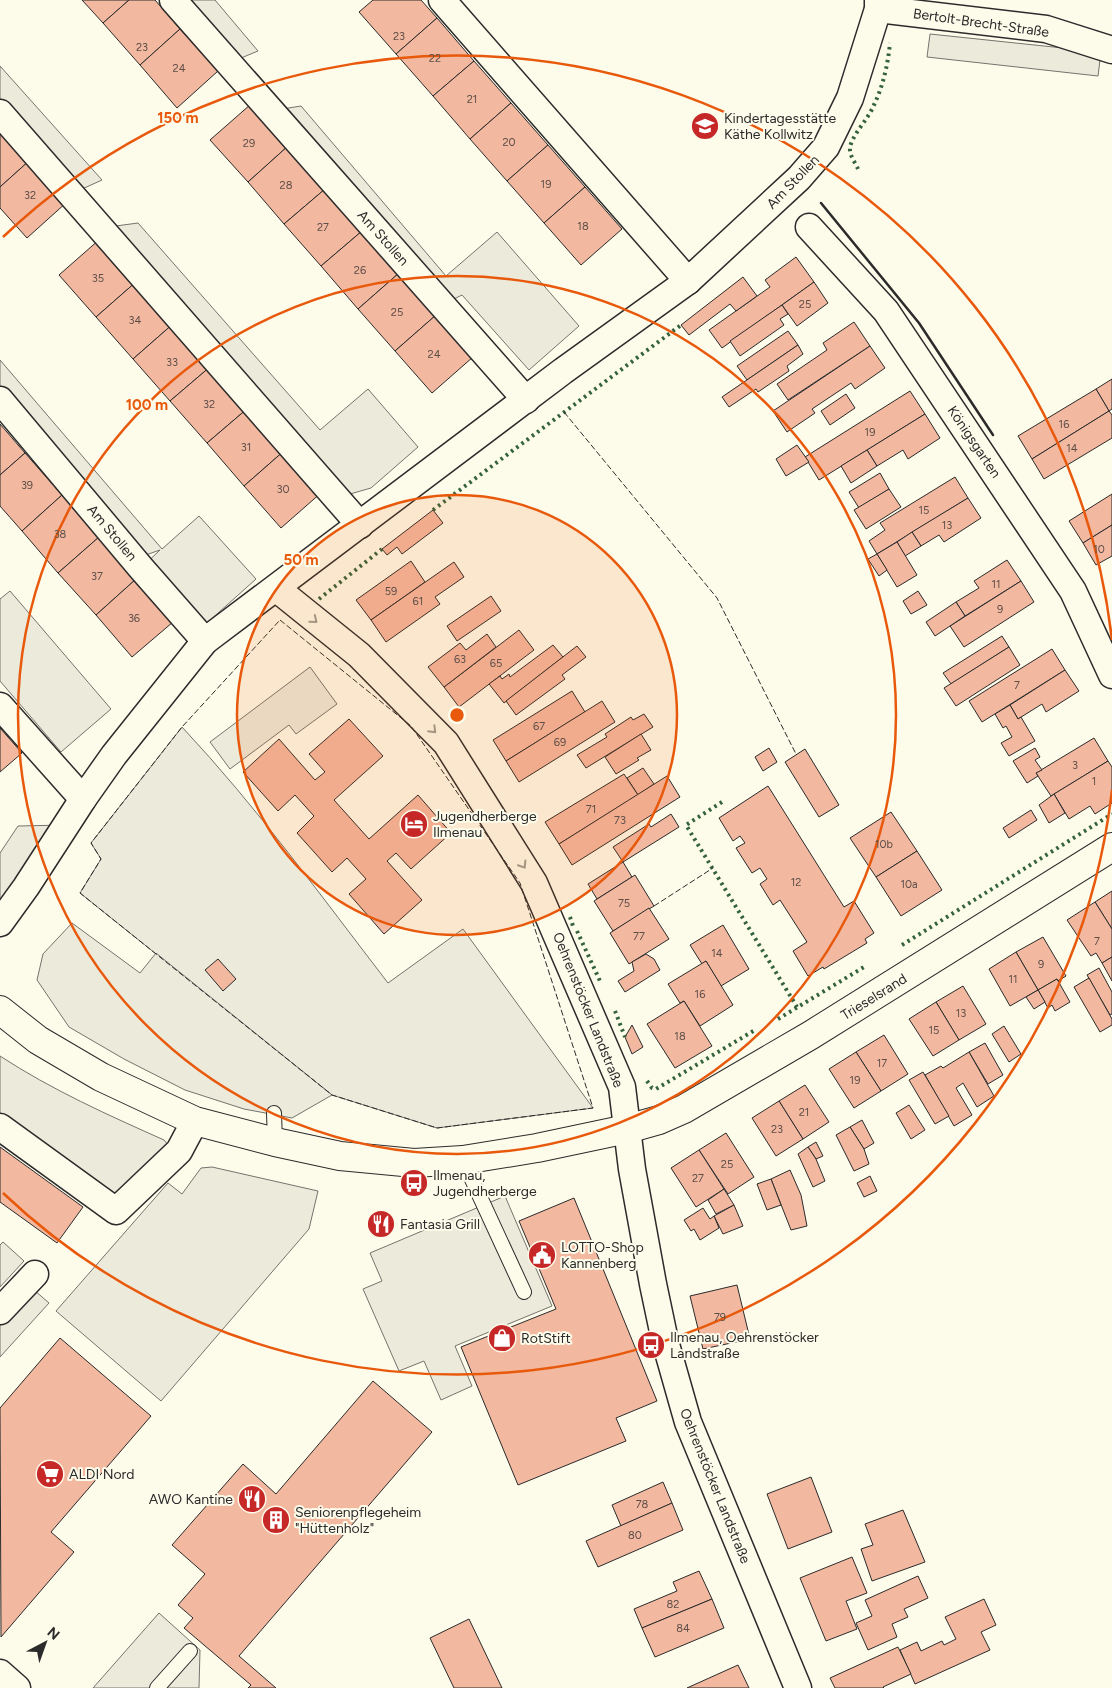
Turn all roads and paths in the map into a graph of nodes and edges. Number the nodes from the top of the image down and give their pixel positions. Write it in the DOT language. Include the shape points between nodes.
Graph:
graph roads {
  1 [pos="173,0"];
  2 [pos="442,0"];
  3 [pos="878,5"];
  4 [pos="1112,50"];
  5 [pos="0,113"];
  6 [pos="809,227"];
  7 [pos="688,281"];
  8 [pos="0,400"];
  9 [pos="526,400"];
  10 [pos="360,525"];
  11 [pos="277,589"];
  12 [pos="205,641"];
  13 [pos="1112,676"];
  14 [pos="0,706"];
  15 [pos="83,799"];
  16 [pos="1112,847"];
  17 [pos="0,923"];
  18 [pos="0,1010"];
  19 [pos="274,1113"];
  20 [pos="195,1120"];
  21 [pos="0,1127"];
  22 [pos="627,1129"];
  23 [pos="275,1142"];
  24 [pos="463,1160"];
  25 [pos="34,1274"];
  26 [pos="524,1292"];
  27 [pos="0,1311"];
  28 [pos="190,1651"];
  29 [pos="0,1673"];
  30 [pos="17,1688"];
  31 [pos="157,1688"];
  32 [pos="798,1688"];
  1 -- 9 [label="street, Am Stollen"];
  2 -- 7 [label="street"];
  3 -- 4 [label="street, Bertolt-Brecht-Straße" via="1046,30"];
  3 -- 7 [label="street, Am Stollen" via="850,98 826,147 779,199"];
  5 -- 10 [label="street"];
  6 -- 13 [label="street, Königsgarten" via="897,328 1074,591"];
  7 -- 9 [label="street, Am Stollen"];
  8 -- 12 [label="street, Am Stollen"];
  9 -- 10 [label="street, Am Stollen"];
  10 -- 11 [label="street, Am Stollen"];
  11 -- 12 [label="street, Am Stollen"];
  11 -- 22 [label="street, Oehrenstöcker Landstraße, one-way" via="358,655 446,743 534,883 622,1087"];
  12 -- 15 [label="street, Am Stollen"];
  14 -- 15 [label="street"];
  15 -- 17 [label="street, Am Stollen"];
  16 -- 22 [label="street, Trieselsrand" via="802,1040 684,1109"];
  18 -- 20 [label="street, Trieselsrand" via="38,1040 101,1076"];
  19 -- 23 [label="lane"];
  20 -- 21 [label="street" via="179,1151 116,1211"];
  20 -- 23 [label="street, Trieselsrand"];
  22 -- 24 [label="street, Trieselsrand"];
  22 -- 32 [label="street, Oehrenstöcker Landstraße" via="652,1284 688,1422"];
  23 -- 24 [label="street, Trieselsrand" via="340,1156 414,1163"];
  24 -- 26 [label="lane"];
  25 -- 27 [label="street"];
  28 -- 31 [label="lane"];
  29 -- 30 [label="street"];
}
